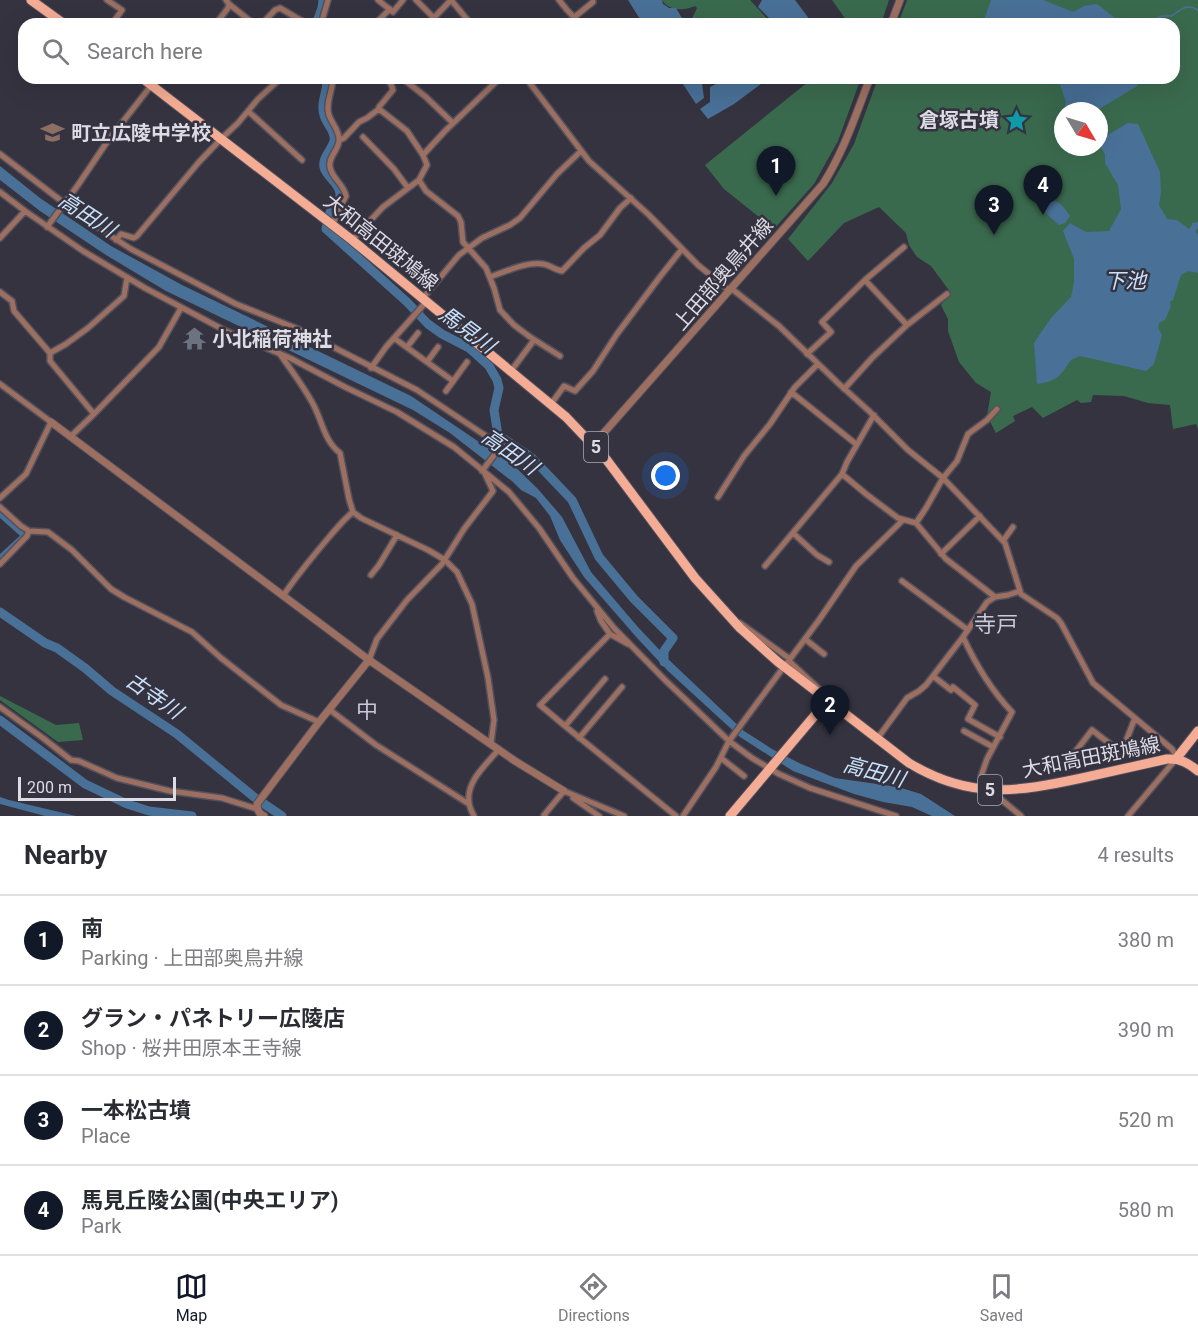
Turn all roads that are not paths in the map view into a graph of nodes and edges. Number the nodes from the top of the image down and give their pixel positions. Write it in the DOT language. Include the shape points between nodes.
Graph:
graph roads {
  1 [pos="31,0"];
  2 [pos="107,0"];
  3 [pos="327,0"];
  4 [pos="378,0"];
  5 [pos="404,0"];
  6 [pos="416,0"];
  7 [pos="559,0"];
  8 [pos="900,0"];
  9 [pos="228,2"];
  10 [pos="593,2"];
  11 [pos="390,9"];
  12 [pos="574,17"];
  13 [pos="56,18"];
  14 [pos="116,18"];
  15 [pos="220,18"];
  16 [pos="247,18"];
  17 [pos="268,18"];
  18 [pos="297,18"];
  19 [pos="322,18"];
  20 [pos="381,18"];
  21 [pos="434,18"];
  22 [pos="466,18"];
  23 [pos="893,18"];
  24 [pos="153,84"];
  25 [pos="157,84"];
  26 [pos="274,84"];
  27 [pos="332,84"];
  28 [pos="391,84"];
  29 [pos="410,84"];
  30 [pos="494,84"];
  31 [pos="531,84"];
  32 [pos="868,84"];
  33 [pos="379,109"];
  34 [pos="248,111"];
  35 [pos="453,123"];
  36 [pos="363,137"];
  37 [pos="222,138"];
  38 [pos="339,140"];
  39 [pos="581,151"];
  40 [pos="0,154"];
  41 [pos="423,155"];
  42 [pos="303,160"];
  43 [pos="419,180"];
  44 [pos="408,188"];
  45 [pos="0,192"];
  46 [pos="631,198"];
  47 [pos="64,204"];
  48 [pos="25,211"];
  49 [pos="330,223"];
  50 [pos="48,226"];
  51 [pos="0,238"];
  52 [pos="134,238"];
  53 [pos="116,240"];
  54 [pos="352,240"];
  55 [pos="904,247"];
  56 [pos="469,248"];
  57 [pos="682,249"];
  58 [pos="139,253"];
  59 [pos="489,277"];
  60 [pos="127,278"];
  61 [pos="865,280"];
  62 [pos="731,290"];
  63 [pos="0,292"];
  64 [pos="947,294"];
  65 [pos="425,300"];
  66 [pos="181,308"];
  67 [pos="907,325"];
  68 [pos="418,333"];
  69 [pos="394,338"];
  70 [pos="534,340"];
  71 [pos="407,347"];
  72 [pos="438,347"];
  73 [pos="279,352"];
  74 [pos="50,353"];
  75 [pos="807,354"];
  76 [pos="560,356"];
  77 [pos="427,362"];
  78 [pos="467,362"];
  79 [pos="818,364"];
  80 [pos="371,368"];
  81 [pos="511,371"];
  82 [pos="453,381"];
  83 [pos="0,384"];
  84 [pos="844,389"];
  85 [pos="446,391"];
  86 [pos="791,392"];
  87 [pos="551,404"];
  88 [pos="997,409"];
  89 [pos="94,414"];
  90 [pos="874,415"];
  91 [pos="51,422"];
  92 [pos="70,437"];
  93 [pos="594,444"];
  94 [pos="856,444"];
  95 [pos="483,471"];
  96 [pos="842,474"];
  97 [pos="943,478"];
  98 [pos="718,497"];
  99 [pos="0,498"];
  100 [pos="0,507"];
  101 [pos="353,512"];
  102 [pos="980,516"];
  103 [pos="903,520"];
  104 [pos="916,523"];
  105 [pos="1013,527"];
  106 [pos="29,531"];
  107 [pos="793,533"];
  108 [pos="397,535"];
  109 [pos="1003,541"];
  110 [pos="941,554"];
  111 [pos="445,560"];
  112 [pos="829,561"];
  113 [pos="0,564"];
  114 [pos="765,566"];
  115 [pos="371,574"];
  116 [pos="902,581"];
  117 [pos="1020,591"];
  118 [pos="283,596"];
  119 [pos="995,597"];
  120 [pos="596,607"];
  121 [pos="726,613"];
  122 [pos="968,630"];
  123 [pos="610,634"];
  124 [pos="963,637"];
  125 [pos="805,639"];
  126 [pos="630,645"];
  127 [pos="824,654"];
  128 [pos="369,660"];
  129 [pos="788,661"];
  130 [pos="780,672"];
  131 [pos="933,676"];
  132 [pos="605,679"];
  133 [pos="622,687"];
  134 [pos="827,701"];
  135 [pos="0,707"];
  136 [pos="330,710"];
  137 [pos="1135,718"];
  138 [pos="319,722"];
  139 [pos="565,726"];
  140 [pos="964,731"];
  141 [pos="1198,731"];
  142 [pos="1000,736"];
  143 [pos="579,738"];
  144 [pos="877,739"];
  145 [pos="729,741"];
  146 [pos="491,743"];
  147 [pos="993,747"];
  148 [pos="500,749"];
  149 [pos="1076,751"];
  150 [pos="721,758"];
  151 [pos="1176,759"];
  152 [pos="769,769"];
  153 [pos="1198,771"];
  154 [pos="744,776"];
  155 [pos="990,790"];
  156 [pos="564,791"];
  157 [pos="469,804"];
  158 [pos="257,809"];
  159 [pos="264,816"];
  160 [pos="474,816"];
  161 [pos="545,816"];
  162 [pos="599,816"];
  163 [pos="624,816"];
  164 [pos="676,816"];
  165 [pos="683,816"];
  166 [pos="730,816"];
  167 [pos="896,816"];
  168 [pos="1021,816"];
  169 [pos="1128,816"];
  1 -- 13 [label="main road"];
  2 -- 14 [label="street" via="122,10"];
  3 -- 19 [label="street"];
  4 -- 11 [label="street"];
  5 -- 11 [label="street" via="393,12"];
  6 -- 21 [label="street"];
  7 -- 12 [label="street"];
  8 -- 23 [label="street"];
  9 -- 15 [label="street"];
  9 -- 16 [label="street"];
  10 -- 12 [label="street"];
  11 -- 20 [label="street"];
  17 -- 18 [label="street" via="280,8"];
  21 -- 22 [label="street" via="451,0"];
  24 -- 47 [label="street"];
  25 -- 37 [label="main road, 大和高田斑鳩線 / 5"];
  26 -- 34 [label="street"];
  27 -- 38 [label="street" via="328,109"];
  28 -- 33 [label="street" via="393,90"];
  29 -- 35 [label="street"];
  30 -- 35 [label="street"];
  31 -- 39 [label="street"];
  32 -- 62 [label="street, 上田部奥鳥井線" via="846,142 823,184"];
  33 -- 38 [label="street"];
  33 -- 41 [label="street" via="407,131"];
  34 -- 37 [label="street"];
  34 -- 42 [label="street"];
  35 -- 41 [label="street"];
  36 -- 44 [label="street"];
  37 -- 49 [label="main road, 大和高田斑鳩線 / 5"];
  37 -- 52 [label="street"];
  38 -- 49 [label="street" via="330,168 346,196"];
  39 -- 46 [label="street"];
  39 -- 56 [label="street" via="516,221"];
  40 -- 47 [label="street"];
  41 -- 43 [label="street" via="427,165"];
  43 -- 44 [label="street"];
  43 -- 56 [label="street" via="426,191 458,216 463,242"];
  44 -- 54 [label="street" via="383,207"];
  45 -- 48 [label="street"];
  46 -- 57 [label="street"];
  46 -- 59 [label="street" via="562,271 538,263"];
  47 -- 50 [label="street"];
  47 -- 53 [label="street"];
  48 -- 50 [label="street"];
  48 -- 51 [label="street"];
  49 -- 54 [label="main road, 大和高田斑鳩線 / 5"];
  50 -- 60 [label="street"];
  52 -- 53 [label="street" via="121,234"];
  52 -- 58 [label="street"];
  53 -- 58 [label="street"];
  54 -- 65 [label="main road, 大和高田斑鳩線 / 5"];
  55 -- 61 [label="street"];
  56 -- 59 [label="street"];
  56 -- 65 [label="street"];
  57 -- 62 [label="street"];
  57 -- 87 [label="street" via="589,376 575,391 564,386"];
  58 -- 80 [label="street"];
  59 -- 70 [label="street" via="500,310"];
  60 -- 66 [label="street"];
  60 -- 74 [label="street" via="124,296 66,345"];
  61 -- 67 [label="street"];
  61 -- 75 [label="street" via="822,322 831,332"];
  62 -- 75 [label="street" via="770,318"];
  62 -- 93 [label="street, 上田部奥鳥井線"];
  63 -- 74 [label="street" via="12,301 14,311"];
  64 -- 67 [label="street"];
  65 -- 69 [label="street"];
  65 -- 81 [label="main road, 大和高田斑鳩線 / 5"];
  66 -- 73 [label="street"];
  66 -- 89 [label="street" via="159,347"];
  67 -- 84 [label="street"];
  68 -- 71 [label="street"];
  69 -- 71 [label="street"];
  69 -- 80 [label="street"];
  70 -- 76 [label="street"];
  70 -- 81 [label="street"];
  71 -- 77 [label="street"];
  72 -- 77 [label="street"];
  73 -- 95 [label="street" via="413,420"];
  73 -- 101 [label="street" via="340,453"];
  74 -- 89 [label="street" via="50,361"];
  75 -- 79 [label="street"];
  77 -- 82 [label="street"];
  78 -- 82 [label="street"];
  79 -- 84 [label="street"];
  79 -- 86 [label="street"];
  80 -- 95 [label="street" via="417,390 501,445"];
  81 -- 87 [label="main road, 大和高田斑鳩線 / 5"];
  82 -- 85 [label="street"];
  83 -- 91 [label="street"];
  84 -- 90 [label="street"];
  86 -- 94 [label="street"];
  86 -- 98 [label="street"];
  87 -- 93 [label="main road, 大和高田斑鳩線 / 5"];
  88 -- 97 [label="street" via="968,434 957,461"];
  89 -- 92 [label="street"];
  90 -- 94 [label="street"];
  90 -- 97 [label="street"];
  91 -- 92 [label="street"];
  91 -- 99 [label="street" via="26,474"];
  92 -- 118 [label="street"];
  93 -- 121 [label="main road, 大和高田斑鳩線 / 5"];
  94 -- 96 [label="street"];
  95 -- 111 [label="street" via="493,491"];
  95 -- 120 [label="street" via="509,492 530,517"];
  96 -- 103 [label="street"];
  96 -- 107 [label="street"];
  97 -- 102 [label="street"];
  97 -- 104 [label="street"];
  100 -- 106 [label="street"];
  101 -- 108 [label="street"];
  101 -- 118 [label="street"];
  102 -- 109 [label="street"];
  102 -- 110 [label="street"];
  103 -- 104 [label="street"];
  103 -- 125 [label="street" via="856,566"];
  104 -- 110 [label="street"];
  105 -- 109 [label="street"];
  106 -- 113 [label="street"];
  106 -- 138 [label="street" via="48,532 111,589 192,633 281,705"];
  107 -- 112 [label="street"];
  107 -- 114 [label="street"];
  108 -- 111 [label="street"];
  108 -- 115 [label="street"];
  109 -- 117 [label="street"];
  110 -- 119 [label="street"];
  111 -- 128 [label="street" via="377,639"];
  111 -- 146 [label="street" via="457,572 472,604 494,720"];
  116 -- 122 [label="street"];
  117 -- 119 [label="street"];
  117 -- 137 [label="street" via="1057,618 1093,682"];
  118 -- 128 [label="street"];
  119 -- 122 [label="street" via="987,602"];
  120 -- 123 [label="street"];
  120 -- 126 [label="street"];
  121 -- 129 [label="street"];
  121 -- 134 [label="main road, 大和高田斑鳩線 / 5"];
  122 -- 124 [label="street"];
  123 -- 126 [label="street"];
  123 -- 139 [label="street" via="540,705"];
  124 -- 131 [label="street"];
  124 -- 142 [label="street" via="982,674 1012,712"];
  125 -- 127 [label="street"];
  125 -- 129 [label="street"];
  126 -- 145 [label="street"];
  128 -- 136 [label="street"];
  128 -- 146 [label="street"];
  129 -- 134 [label="street"];
  130 -- 145 [label="street"];
  131 -- 142 [label="street" via="975,705 968,720"];
  131 -- 144 [label="street" via="907,698"];
  132 -- 139 [label="street"];
  133 -- 143 [label="street"];
  134 -- 144 [label="main road, 大和高田斑鳩線 / 5"];
  134 -- 152 [label="main road"];
  135 -- 158 [label="street" via="71,760 117,778 222,798"];
  136 -- 138 [label="street"];
  136 -- 157 [label="street" via="376,745"];
  137 -- 149 [label="street" via="1119,751 1092,730"];
  137 -- 151 [label="street" via="1170,746"];
  138 -- 158 [label="street"];
  139 -- 143 [label="street"];
  140 -- 147 [label="street"];
  141 -- 151 [label="main road"];
  142 -- 147 [label="street"];
  143 -- 164 [label="street"];
  144 -- 155 [label="main road, 大和高田斑鳩線 / 5" via="933,776"];
  145 -- 150 [label="street"];
  145 -- 152 [label="street"];
  146 -- 148 [label="street"];
  147 -- 155 [label="street" via="981,777"];
  148 -- 156 [label="street"];
  148 -- 157 [label="street" via="474,778"];
  150 -- 154 [label="street"];
  150 -- 165 [label="street"];
  151 -- 153 [label="main road, 大和高田斑鳩線"];
  151 -- 155 [label="main road, 大和高田斑鳩線 / 5" via="1040,787"];
  151 -- 169 [label="street"];
  152 -- 166 [label="main road"];
  152 -- 167 [label="street"];
  155 -- 168 [label="street"];
  156 -- 161 [label="street"];
  156 -- 162 [label="street"];
  156 -- 163 [label="street"];
  157 -- 160 [label="street"];
  158 -- 159 [label="street"];
}
